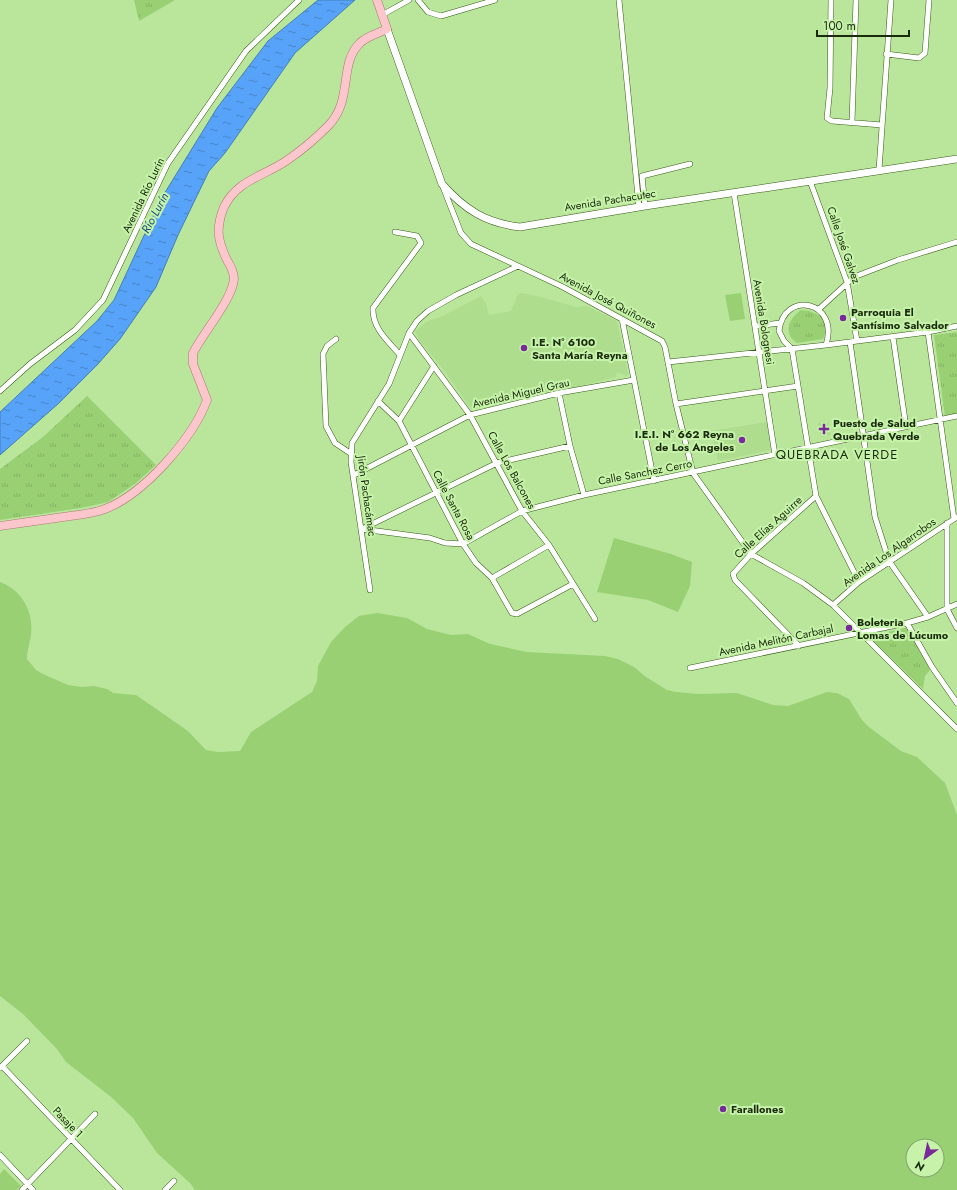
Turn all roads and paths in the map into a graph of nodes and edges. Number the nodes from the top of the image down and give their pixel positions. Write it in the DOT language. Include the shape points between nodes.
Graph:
graph roads {
  1 [pos="299,0"];
  2 [pos="409,0"];
  3 [pos="418,0"];
  4 [pos="495,0"];
  5 [pos="619,0"];
  6 [pos="831,0"];
  7 [pos="856,0"];
  8 [pos="891,0"];
  9 [pos="929,0"];
  10 [pos="378,1"];
  11 [pos="382,15"];
  12 [pos="387,29"];
  13 [pos="886,54"];
  14 [pos="852,122"];
  15 [pos="882,125"];
  16 [pos="957,159"];
  17 [pos="690,164"];
  18 [pos="879,170"];
  19 [pos="810,181"];
  20 [pos="442,184"];
  21 [pos="734,192"];
  22 [pos="642,206"];
  23 [pos="395,232"];
  24 [pos="957,242"];
  25 [pos="518,266"];
  26 [pos="847,282"];
  27 [pos="819,309"];
  28 [pos="622,319"];
  29 [pos="780,323"];
  30 [pos="756,326"];
  31 [pos="957,326"];
  32 [pos="928,332"];
  33 [pos="409,333"];
  34 [pos="893,337"];
  35 [pos="336,339"];
  36 [pos="857,341"];
  37 [pos="850,342"];
  38 [pos="826,345"];
  39 [pos="792,349"];
  40 [pos="759,353"];
  41 [pos="400,355"];
  42 [pos="668,362"];
  43 [pos="434,366"];
  44 [pos="634,380"];
  45 [pos="798,386"];
  46 [pos="0,391"];
  47 [pos="765,391"];
  48 [pos="559,393"];
  49 [pos="378,401"];
  50 [pos="676,404"];
  51 [pos="470,415"];
  52 [pos="957,416"];
  53 [pos="940,419"];
  54 [pos="399,421"];
  55 [pos="906,426"];
  56 [pos="864,436"];
  57 [pos="412,445"];
  58 [pos="570,446"];
  59 [pos="807,448"];
  60 [pos="350,453"];
  61 [pos="775,455"];
  62 [pos="496,464"];
  63 [pos="692,473"];
  64 [pos="354,475"];
  65 [pos="654,480"];
  66 [pos="436,492"];
  67 [pos="584,495"];
  68 [pos="816,496"];
  69 [pos="522,511"];
  70 [pos="955,518"];
  71 [pos="947,523"];
  72 [pos="0,526"];
  73 [pos="362,529"];
  74 [pos="463,544"];
  75 [pos="549,545"];
  76 [pos="751,554"];
  77 [pos="889,561"];
  78 [pos="492,578"];
  79 [pos="859,582"];
  80 [pos="573,584"];
  81 [pos="370,590"];
  82 [pos="957,604"];
  83 [pos="833,605"];
  84 [pos="947,609"];
  85 [pos="928,616"];
  86 [pos="595,619"];
  87 [pos="907,623"];
  88 [pos="957,628"];
  89 [pos="862,633"];
  90 [pos="799,646"];
  91 [pos="690,668"];
  92 [pos="957,703"];
  93 [pos="957,728"];
  94 [pos="27,1041"];
  95 [pos="1,1067"];
  96 [pos="96,1114"];
  97 [pos="71,1140"];
  98 [pos="0,1155"];
  99 [pos="174,1182"];
  100 [pos="28,1184"];
  101 [pos="22,1190"];
  102 [pos="33,1190"];
  103 [pos="120,1190"];
  104 [pos="165,1190"];
  1 -- 46 [label="street, Avenida Río Lurín" via="246,51 168,163 103,300 75,330 30,364"];
  2 -- 11 [label="street"];
  3 -- 4 [label="street" via="428,12 441,16"];
  5 -- 22 [label="street"];
  6 -- 14 [label="street" via="827,118 832,121"];
  7 -- 14 [label="street"];
  8 -- 13 [label="street"];
  9 -- 13 [label="street" via="923,56 919,58"];
  10 -- 11 [label="main road"];
  11 -- 12 [label="main road"];
  12 -- 20 [label="main road, Avenida Pachacutec"];
  12 -- 72 [label="main road" via="361,42 353,51 347,70 344,97 339,112 329,125 286,161 250,179 236,190 225,206 219,222 218,237 234,278 230,293 193,353 193,364 207,400 198,420 184,440 148,482 124,500 105,509 88,514"];
  13 -- 15 [label="street"];
  14 -- 15 [label="street"];
  15 -- 18 [label="street"];
  16 -- 18 [label="main road, Avenida Pachacutec"];
  17 -- 22 [label="street" via="642,176"];
  18 -- 19 [label="main road, Avenida Pachacutec"];
  19 -- 21 [label="main road, Avenida Pachacutec"];
  19 -- 26 [label="street, Calle José Galvez"];
  20 -- 22 [label="main road, Avenida Pachacutec" via="456,201 470,211 502,225 520,227"];
  20 -- 25 [label="street, Avenida José Quiñones" via="465,238 471,244"];
  21 -- 22 [label="main road, Avenida Pachacutec"];
  21 -- 30 [label="street, Avenida Bolognesi"];
  23 -- 41 [label="street" via="418,236 421,243 373,308 378,329"];
  24 -- 26 [label="street" via="898,260"];
  25 -- 28 [label="street, Avenida José Quiñones"];
  25 -- 33 [label="street, Jirón Pachacámac" via="428,311"];
  26 -- 27 [label="street"];
  26 -- 36 [label="street, Calle José Galvez"];
  27 -- 29 [label="street" via="804,304 796,306 783,316"];
  27 -- 38 [label="street" via="828,322"];
  28 -- 42 [label="street, Avenida José Quiñones" via="662,341"];
  28 -- 44 [label="street"];
  29 -- 30 [label="street"];
  29 -- 39 [label="street" via="781,337"];
  30 -- 40 [label="street, Avenida Bolognesi"];
  31 -- 32 [label="street"];
  32 -- 34 [label="street"];
  32 -- 53 [label="street"];
  33 -- 41 [label="street, Jirón Pachacámac"];
  33 -- 43 [label="street, Calle Los Balcones"];
  34 -- 36 [label="street"];
  34 -- 55 [label="street"];
  35 -- 60 [label="street" via="327,346 323,354 326,426 335,443"];
  36 -- 37 [label="street"];
  37 -- 38 [label="street"];
  37 -- 56 [label="street"];
  38 -- 39 [label="street"];
  39 -- 40 [label="street"];
  39 -- 45 [label="street"];
  40 -- 42 [label="street"];
  40 -- 47 [label="street, Avenida Bolognesi"];
  41 -- 49 [label="street, Jirón Pachacámac" via="389,384"];
  42 -- 50 [label="street, Avenida José Quiñones"];
  43 -- 51 [label="street, Calle Los Balcones"];
  43 -- 54 [label="street"];
  44 -- 48 [label="street, Avenida Miguel Grau"];
  44 -- 65 [label="street"];
  45 -- 47 [label="street"];
  45 -- 59 [label="street"];
  47 -- 50 [label="street"];
  47 -- 61 [label="street, Avenida Bolognesi"];
  48 -- 51 [label="street, Avenida Miguel Grau"];
  48 -- 58 [label="street"];
  49 -- 54 [label="street, Calle Santa Rosa"];
  49 -- 60 [label="street, Jirón Pachacámac" via="352,443"];
  50 -- 63 [label="street, Avenida José Quiñones"];
  51 -- 57 [label="street, Avenida Miguel Grau"];
  51 -- 62 [label="street, Calle Los Balcones"];
  52 -- 53 [label="street, Calle Sanchez Cerro"];
  53 -- 55 [label="street, Calle Sanchez Cerro"];
  53 -- 70 [label="street"];
  54 -- 57 [label="street, Calle Santa Rosa"];
  55 -- 56 [label="street, Calle Sanchez Cerro"];
  56 -- 59 [label="street, Calle Sanchez Cerro"];
  56 -- 77 [label="street" via="875,517"];
  57 -- 64 [label="street, Avenida Miguel Grau"];
  57 -- 66 [label="street, Calle Santa Rosa"];
  58 -- 62 [label="street"];
  58 -- 67 [label="street"];
  59 -- 61 [label="street, Calle Sanchez Cerro"];
  59 -- 68 [label="street"];
  60 -- 64 [label="street, Jirón Pachacámac"];
  61 -- 63 [label="street, Calle Sanchez Cerro"];
  62 -- 66 [label="street"];
  62 -- 69 [label="street, Calle Los Balcones"];
  63 -- 65 [label="street, Calle Sanchez Cerro"];
  63 -- 76 [label="street, Avenida José Quiñones"];
  64 -- 73 [label="street, Jirón Pachacámac"];
  65 -- 67 [label="street, Calle Sanchez Cerro"];
  66 -- 73 [label="street"];
  66 -- 74 [label="street, Calle Santa Rosa"];
  67 -- 69 [label="street, Calle Sanchez Cerro"];
  68 -- 76 [label="street, Calle Elías Aguirre"];
  68 -- 79 [label="street"];
  69 -- 74 [label="street, Calle Sanchez Cerro"];
  69 -- 75 [label="street, Calle Los Balcones"];
  70 -- 71 [label="street, Avenida Los Algarrobos"];
  71 -- 77 [label="street, Avenida Los Algarrobos"];
  71 -- 84 [label="street"];
  73 -- 74 [label="street"];
  73 -- 81 [label="street, Jirón Pachacámac"];
  74 -- 78 [label="street, Calle Santa Rosa" via="476,563"];
  75 -- 78 [label="street"];
  75 -- 80 [label="street, Calle Los Balcones"];
  76 -- 83 [label="street, Avenida José Quiñones" via="803,583"];
  76 -- 90 [label="street, Calle Elías Aguirre" via="733,574 735,580"];
  77 -- 79 [label="street, Avenida Los Algarrobos"];
  77 -- 85 [label="street"];
  78 -- 80 [label="street, Calle Santa Rosa" via="512,613 517,614"];
  79 -- 83 [label="street, Avenida Los Algarrobos"];
  80 -- 86 [label="street, Calle Los Balcones"];
  82 -- 84 [label="street, Avenida Melitón Carbajal"];
  83 -- 89 [label="street, Avenida José Quiñones"];
  84 -- 85 [label="street, Avenida Melitón Carbajal"];
  84 -- 88 [label="street"];
  85 -- 87 [label="street, Avenida Melitón Carbajal"];
  87 -- 89 [label="street, Avenida Melitón Carbajal"];
  87 -- 92 [label="street" via="932,667"];
  89 -- 90 [label="street, Avenida Melitón Carbajal"];
  89 -- 93 [label="street, Avenida José Quiñones"];
  90 -- 91 [label="street, Avenida Melitón Carbajal"];
  94 -- 95 [label="street"];
  95 -- 97 [label="street, Pasaje 1"];
  96 -- 97 [label="street"];
  97 -- 100 [label="street"];
  97 -- 103 [label="street, Pasaje 1"];
  98 -- 100 [label="street"];
  99 -- 104 [label="street"];
  100 -- 101 [label="street"];
  100 -- 102 [label="street"];
}
